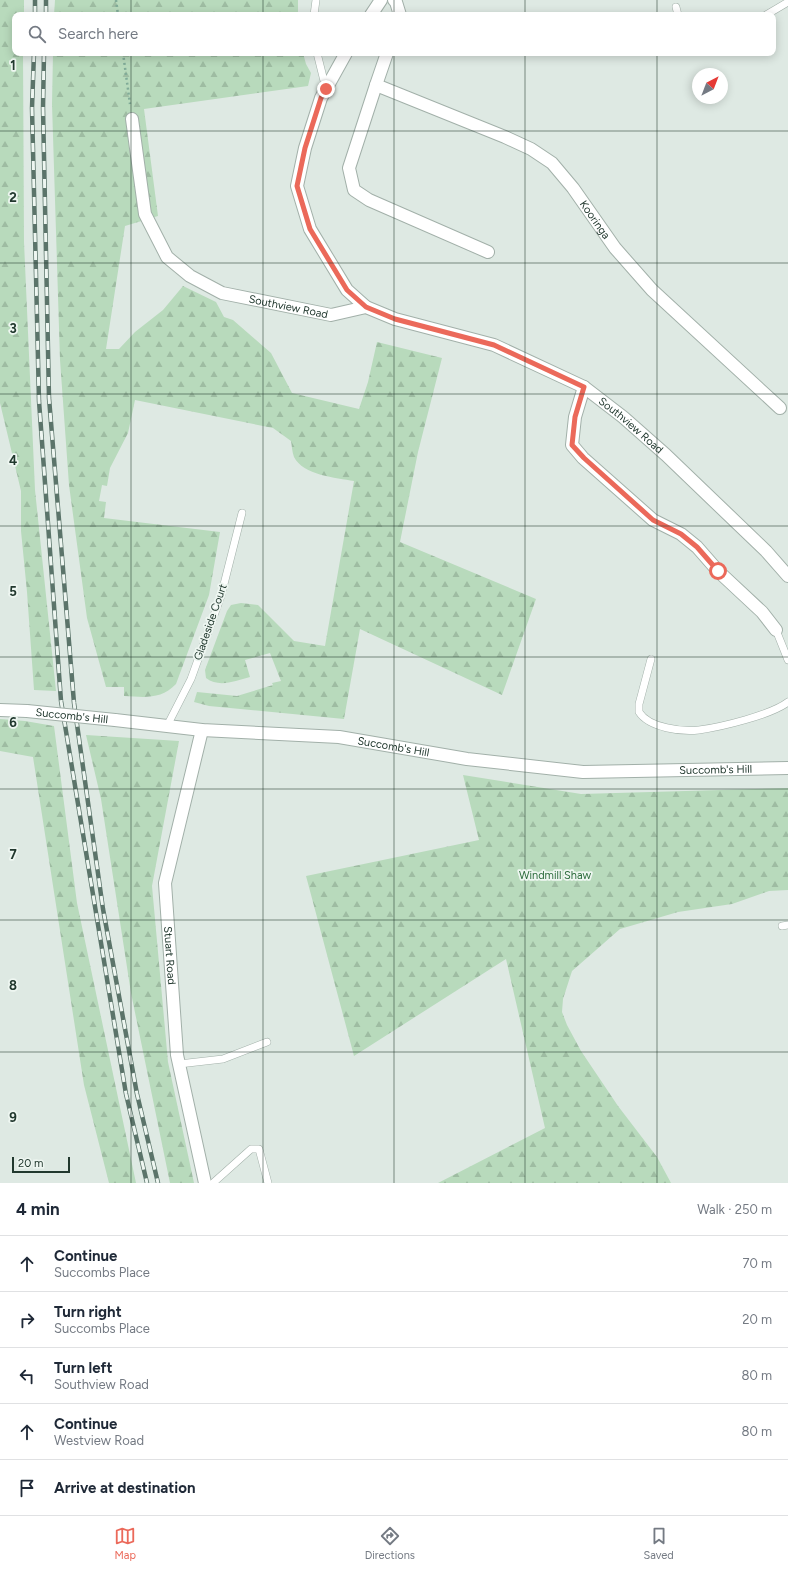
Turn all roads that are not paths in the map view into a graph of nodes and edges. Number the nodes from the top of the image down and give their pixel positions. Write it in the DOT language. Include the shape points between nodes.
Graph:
graph roads {
  1 [pos="316,0"];
  2 [pos="381,0"];
  3 [pos="394,0"];
  4 [pos="788,2"];
  5 [pos="676,7"];
  6 [pos="314,12"];
  7 [pos="373,12"];
  8 [pos="399,12"];
  9 [pos="677,12"];
  10 [pos="771,12"];
  11 [pos="318,56"];
  12 [pos="344,56"];
  13 [pos="386,56"];
  14 [pos="376,85"];
  15 [pos="326,89"];
  16 [pos="132,120"];
  17 [pos="488,252"];
  18 [pos="366,307"];
  19 [pos="584,387"];
  20 [pos="780,408"];
  21 [pos="242,513"];
  22 [pos="788,576"];
  23 [pos="776,630"];
  24 [pos="651,659"];
  25 [pos="788,660"];
  26 [pos="788,702"];
  27 [pos="0,710"];
  28 [pos="167,726"];
  29 [pos="202,730"];
  30 [pos="788,768"];
  31 [pos="267,1042"];
  32 [pos="179,1064"];
  33 [pos="205,1183"];
  34 [pos="213,1183"];
  35 [pos="268,1183"];
  1 -- 6 [label="lane"];
  2 -- 7 [label="street"];
  3 -- 8 [label="street"];
  4 -- 10 [label="lane"];
  5 -- 9 [label="lane"];
  11 -- 15 [label="lane"];
  12 -- 15 [label="street"];
  13 -- 14 [label="street"];
  14 -- 17 [label="street" via="349,168 354,190 368,200"];
  14 -- 20 [label="street, Kooringa" via="505,137 531,149 552,163 615,248 652,290"];
  15 -- 18 [label="street" via="305,148 297,186 310,229 347,290"];
  16 -- 18 [label="street, Southview Road" via="145,214 167,257 190,276 222,293 331,315"];
  18 -- 19 [label="street, Southview Road" via="395,319 494,345"];
  19 -- 22 [label="street, Southview Road" via="666,455 766,551"];
  19 -- 23 [label="street" via="575,417 572,445 653,520 681,534 697,547 718,571 762,612"];
  21 -- 28 [label="lane, Gladeside Court" via="215,611 191,678"];
  23 -- 25 [label="lane"];
  24 -- 26 [label="lane" via="639,712 658,725 698,730 755,716"];
  27 -- 28 [label="street, Succomb's Hill, bridge"];
  28 -- 29 [label="street, Succomb's Hill"];
  29 -- 30 [label="street, Succomb's Hill" via="339,737 467,759 583,772"];
  29 -- 32 [label="street, Stuart Road" via="165,883"];
  31 -- 32 [label="lane" via="223,1059"];
  32 -- 33 [label="street, Stuart Road"];
  34 -- 35 [label="lane" via="251,1149 259,1149"];
}
